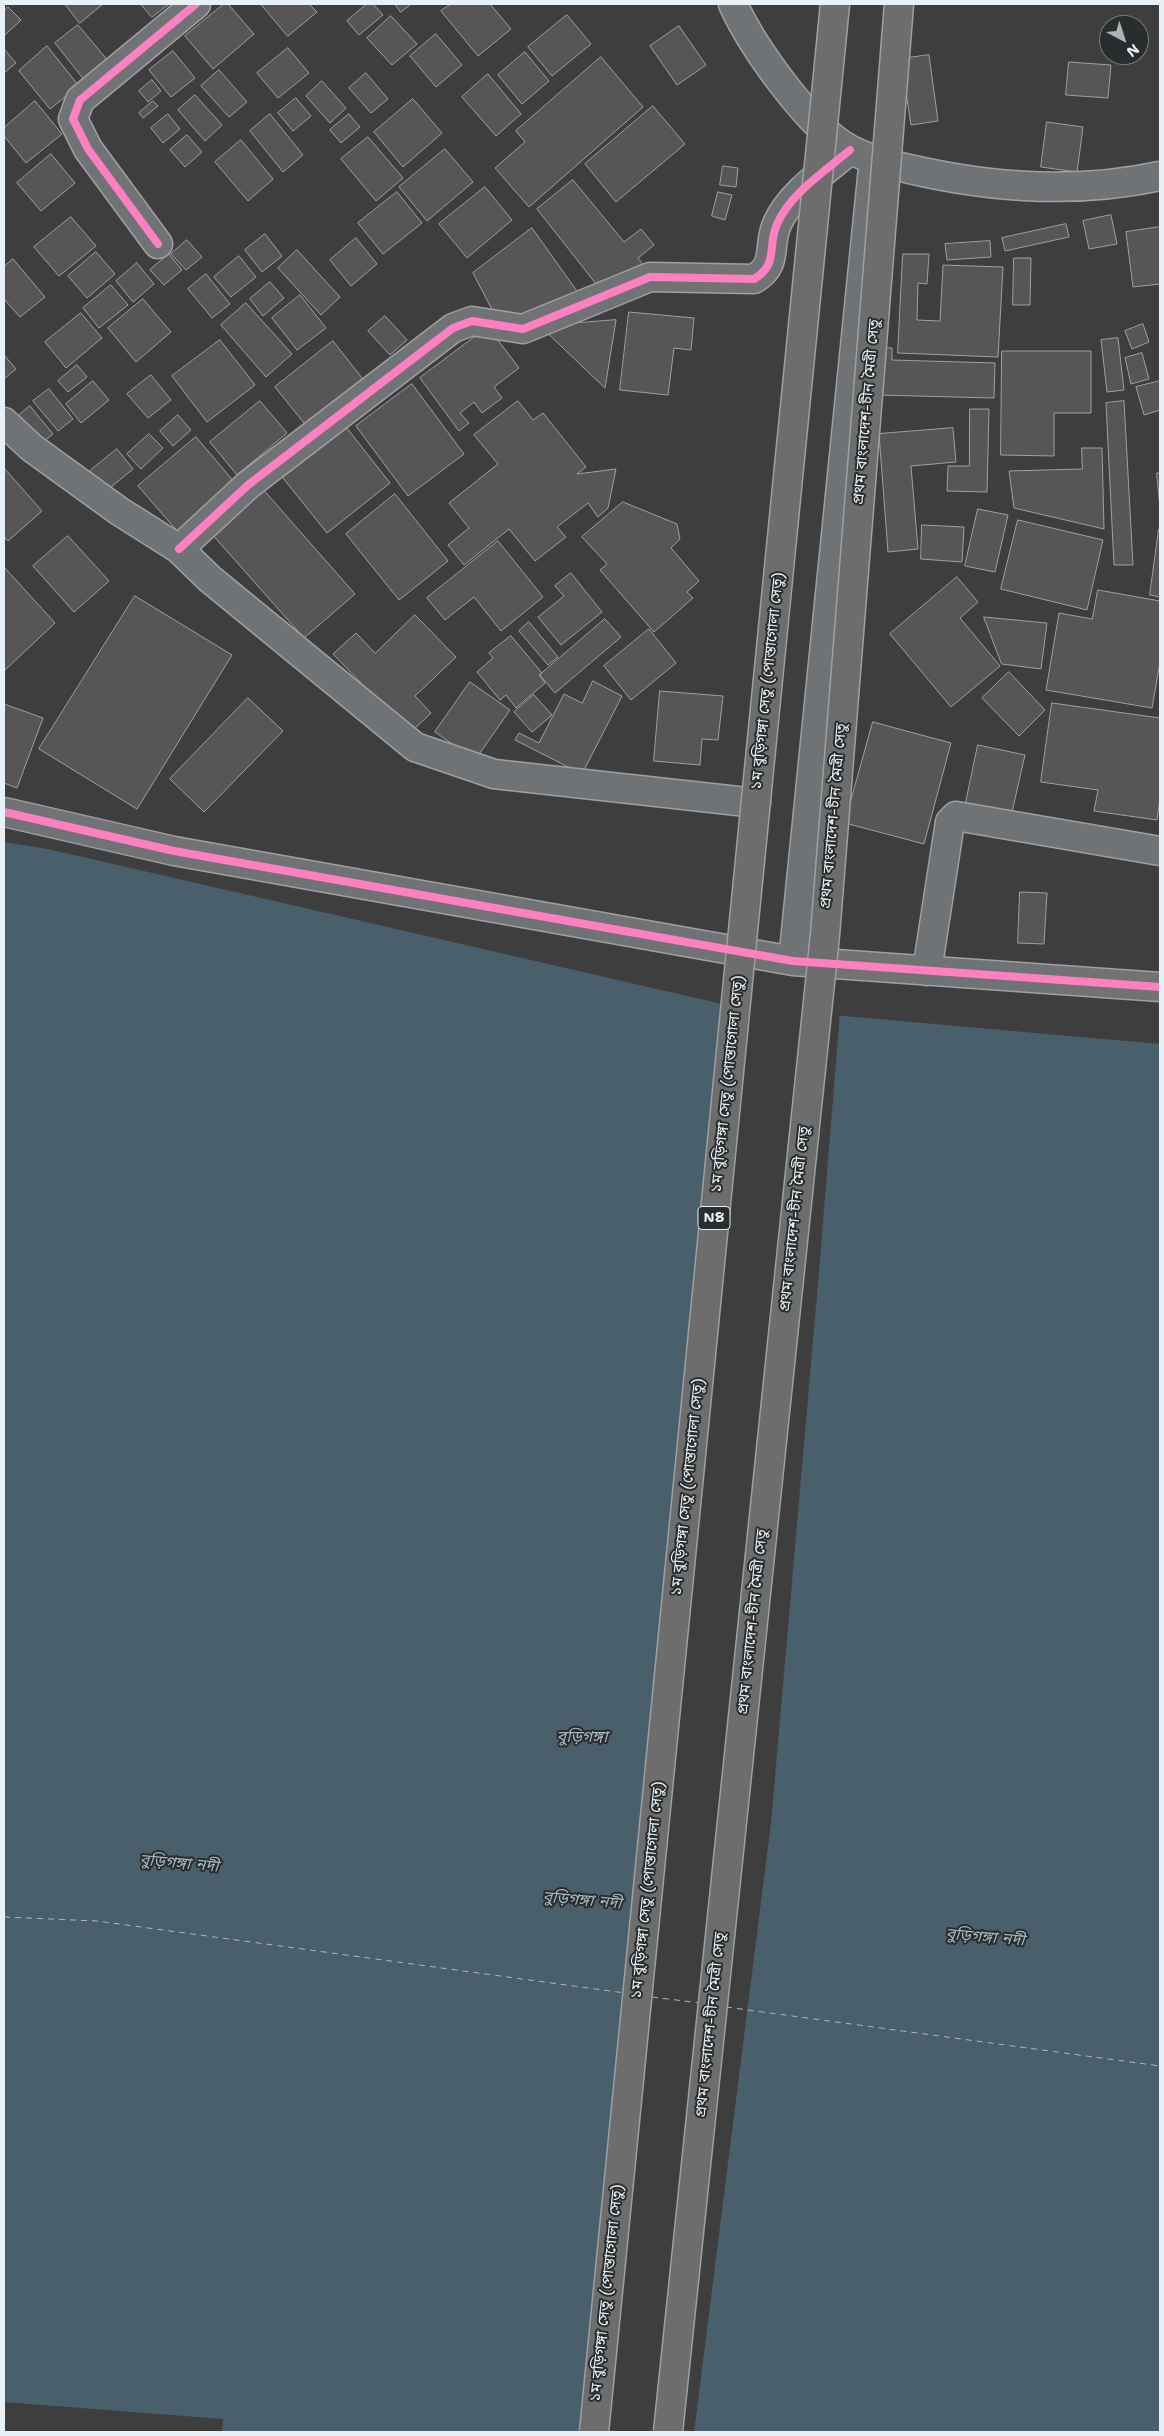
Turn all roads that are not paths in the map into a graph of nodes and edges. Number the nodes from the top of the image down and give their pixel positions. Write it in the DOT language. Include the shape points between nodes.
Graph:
graph roads {
  1 [pos="196,4"];
  2 [pos="733,4"];
  3 [pos="835,4"];
  4 [pos="899,4"];
  5 [pos="862,154"];
  6 [pos="1160,176"];
  7 [pos="158,244"];
  8 [pos="4,422"];
  9 [pos="179,549"];
  10 [pos="756,803"];
  11 [pos="4,812"];
  12 [pos="1160,851"];
  13 [pos="794,961"];
  14 [pos="927,971"];
  15 [pos="1160,987"];
  16 [pos="594,2432"];
  17 [pos="668,2432"];
  1 -- 7 [label="street" via="80,100 73,118 88,149"];
  2 -- 5 [label="street" via="743,27 788,90 829,134"];
  3 -- 10 [label="highway, ১ম বুড়িগঙ্গা সেতু (পোস্তাগোলা সেতু) / N8, bridge"];
  4 -- 17 [label="highway, প্রথম বাংলাদেশ-চীন মৈত্রী সেতু, bridge" via="825,935"];
  5 -- 6 [label="street" via="952,178 1028,188 1121,184"];
  5 -- 9 [label="street" via="790,204 777,225 770,263 754,279 650,277 523,329 472,321 453,328 248,484"];
  5 -- 13 [label="street"];
  8 -- 9 [label="street" via="32,448 119,511"];
  9 -- 10 [label="street" via="231,597 415,747 494,774"];
  10 -- 16 [label="highway, ১ম বুড়িগঙ্গা সেতু (পোস্তাগোলা সেতু) / N8, bridge"];
  11 -- 13 [label="street" via="174,850"];
  12 -- 14 [label="street" via="956,816 950,822"];
  13 -- 14 [label="street"];
  14 -- 15 [label="street"];
}
